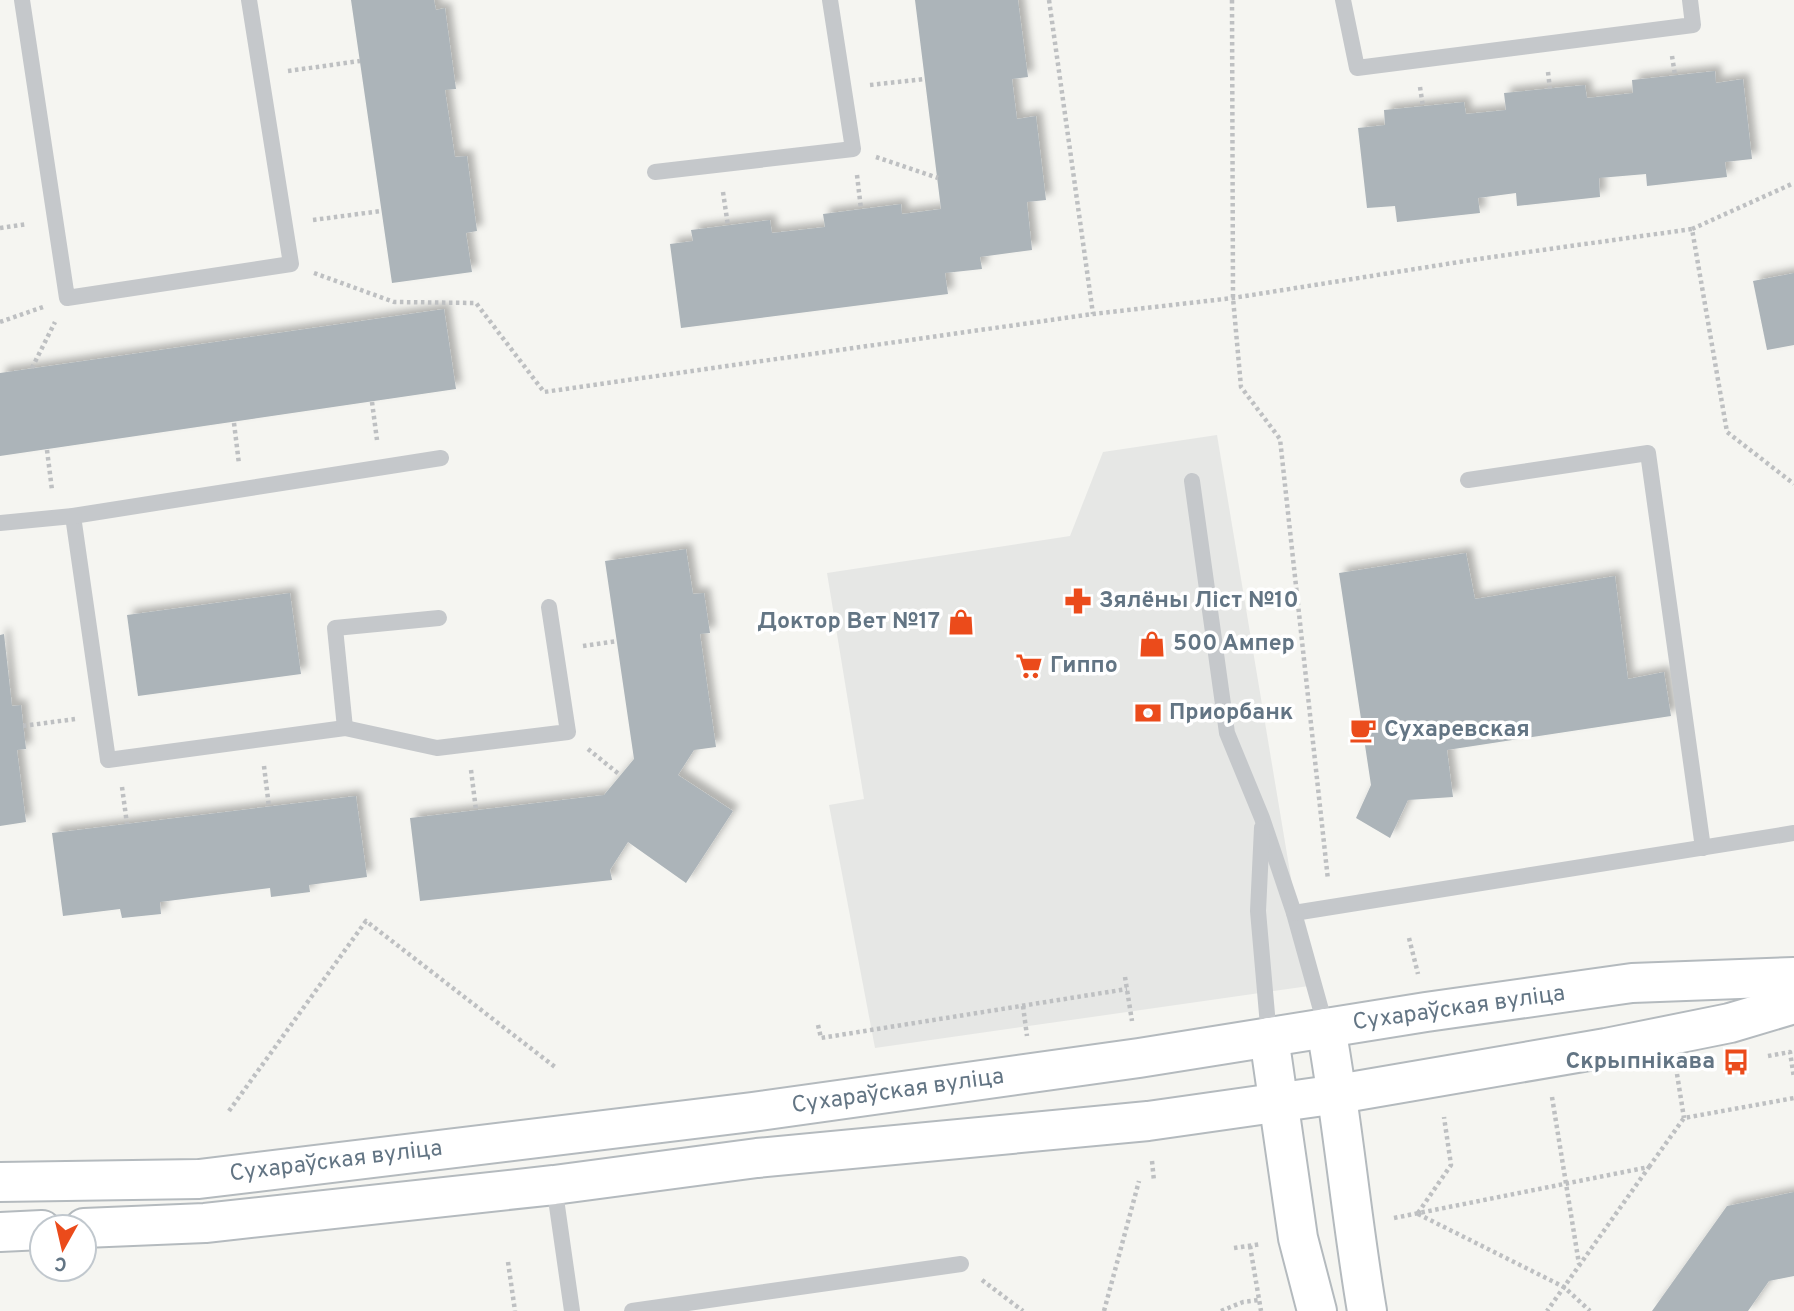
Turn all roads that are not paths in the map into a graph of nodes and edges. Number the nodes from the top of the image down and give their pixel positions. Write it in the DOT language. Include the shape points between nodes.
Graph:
graph roads {
  1 [pos="22,0"];
  2 [pos="249,0"];
  3 [pos="830,0"];
  4 [pos="1343,0"];
  5 [pos="1690,0"];
  6 [pos="655,172"];
  7 [pos="441,458"];
  8 [pos="1468,480"];
  9 [pos="1192,481"];
  10 [pos="73,516"];
  11 [pos="0,523"];
  12 [pos="549,607"];
  13 [pos="439,618"];
  14 [pos="345,727"];
  15 [pos="1262,818"];
  16 [pos="1794,833"];
  17 [pos="1703,848"];
  18 [pos="1294,914"];
  19 [pos="1794,977"];
  20 [pos="1794,1004"];
  21 [pos="1326,1028"];
  22 [pos="1269,1037"];
  23 [pos="1338,1094"];
  24 [pos="1279,1103"];
  25 [pos="0,1182"];
  26 [pos="554,1185"];
  27 [pos="98,1227"];
  28 [pos="28,1231"];
  29 [pos="0,1232"];
  30 [pos="961,1264"];
  31 [pos="572,1311"];
  32 [pos="632,1311"];
  33 [pos="1317,1311"];
  34 [pos="1367,1311"];
  1 -- 2 [label="lane" via="67,298 290,264"];
  3 -- 6 [label="lane" via="853,149"];
  4 -- 5 [label="lane" via="1357,68 1693,25"];
  7 -- 10 [label="lane"];
  8 -- 17 [label="lane" via="1648,453"];
  9 -- 15 [label="lane" via="1227,733"];
  10 -- 11 [label="lane"];
  10 -- 14 [label="lane" via="108,760"];
  12 -- 14 [label="lane" via="568,732 438,748"];
  13 -- 14 [label="lane" via="335,628"];
  15 -- 18 [label="lane"];
  15 -- 22 [label="lane" via="1258,911"];
  16 -- 17 [label="lane"];
  17 -- 18 [label="lane"];
  18 -- 21 [label="lane"];
  19 -- 21 [label="main road, Сухараўская вуліца" via="1632,984"];
  20 -- 23 [label="main road, Сухараўская вуліца" via="1730,1023 1606,1048"];
  21 -- 22 [label="main road, Сухараўская вуліца"];
  21 -- 23 [label="main road"];
  22 -- 24 [label="main road"];
  22 -- 25 [label="main road, Сухараўская вуліца" via="752,1112 199,1179"];
  23 -- 24 [label="main road, Сухараўская вуліца"];
  23 -- 34 [label="main road"];
  24 -- 26 [label="main road, Сухараўская вуліца" via="1148,1121 757,1158"];
  24 -- 33 [label="main road" via="1298,1238"];
  26 -- 27 [label="main road, Сухараўская вуліца" via="205,1223"];
  26 -- 31 [label="lane"];
  28 -- 29 [label="main road"];
  30 -- 32 [label="lane"];
}
